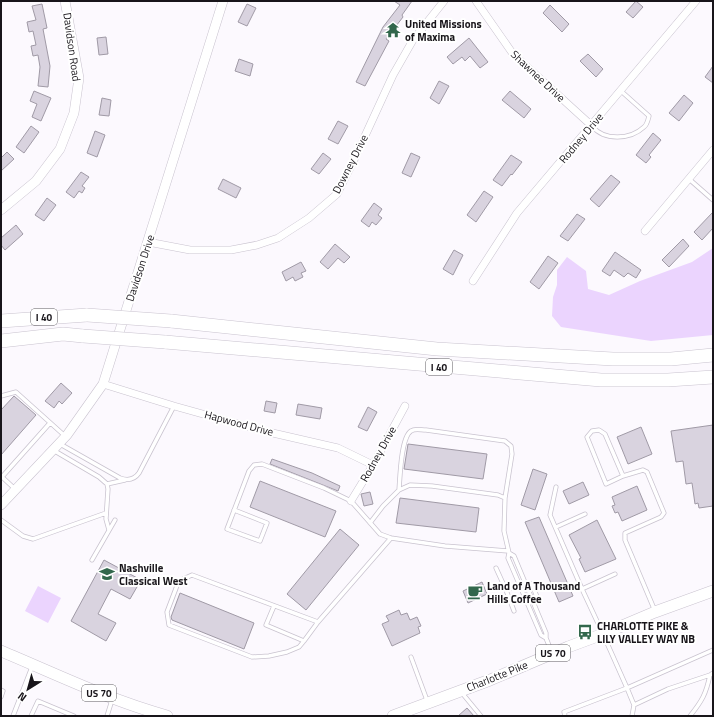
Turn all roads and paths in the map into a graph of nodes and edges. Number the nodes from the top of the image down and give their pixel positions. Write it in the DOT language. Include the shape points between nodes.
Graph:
graph roads {
  1 [pos="65,1"];
  2 [pos="223,1"];
  3 [pos="444,1"];
  4 [pos="476,1"];
  5 [pos="696,1"];
  6 [pos="621,91"];
  7 [pos="592,126"];
  8 [pos="713,150"];
  9 [pos="689,179"];
  10 [pos="713,200"];
  11 [pos="1,210"];
  12 [pos="645,231"];
  13 [pos="148,242"];
  14 [pos="473,281"];
  15 [pos="1,321"];
  16 [pos="1,341"];
  17 [pos="713,355"];
  18 [pos="713,377"];
  19 [pos="103,384"];
  20 [pos="1,396"];
  21 [pos="174,406"];
  22 [pos="405,406"];
  23 [pos="50,423"];
  24 [pos="59,444"];
  25 [pos="373,465"];
  26 [pos="622,476"];
  27 [pos="1,477"];
  28 [pos="127,480"];
  29 [pos="107,484"];
  30 [pos="556,488"];
  31 [pos="16,489"];
  32 [pos="399,490"];
  33 [pos="505,498"];
  34 [pos="351,501"];
  35 [pos="1,505"];
  36 [pos="234,510"];
  37 [pos="106,513"];
  38 [pos="585,514"];
  39 [pos="1,520"];
  40 [pos="115,520"];
  41 [pos="370,523"];
  42 [pos="556,527"];
  43 [pos="109,530"];
  44 [pos="390,538"];
  45 [pos="509,552"];
  46 [pos="92,560"];
  47 [pos="496,568"];
  48 [pos="615,574"];
  49 [pos="525,583"];
  50 [pos="519,585"];
  51 [pos="582,589"];
  52 [pos="506,590"];
  53 [pos="713,591"];
  54 [pos="534,604"];
  55 [pos="274,606"];
  56 [pos="514,611"];
  57 [pos="656,612"];
  58 [pos="318,622"];
  59 [pos="603,634"];
  60 [pos="546,638"];
  61 [pos="304,641"];
  62 [pos="713,650"];
  63 [pos="1,651"];
  64 [pos="552,653"];
  65 [pos="411,657"];
  66 [pos="33,665"];
  67 [pos="711,674"];
  68 [pos="627,688"];
  69 [pos="1,690"];
  70 [pos="461,690"];
  71 [pos="1,697"];
  72 [pos="112,699"];
  73 [pos="428,704"];
  74 [pos="634,705"];
  75 [pos="13,716"];
  76 [pos="31,716"];
  77 [pos="74,716"];
  78 [pos="107,716"];
  79 [pos="167,716"];
  80 [pos="393,716"];
  81 [pos="481,716"];
  82 [pos="565,716"];
  83 [pos="632,716"];
  84 [pos="690,716"];
  1 -- 11 [label="street, Davidson Road" via="79,78 74,113 60,149 36,181"];
  2 -- 13 [label="street, Davidson Drive"];
  3 -- 13 [label="street, Downey Drive" via="415,39 393,75 337,194 309,218 278,238 231,250 190,250"];
  4 -- 7 [label="street, Shawnee Drive" via="512,54"];
  5 -- 6 [label="street, Rodney Drive"];
  6 -- 7 [label="street, Rodney Drive"];
  6 -- 7 [label="lane" via="649,116 645,126 632,136 612,137 597,132"];
  7 -- 14 [label="street, Rodney Drive" via="517,213"];
  8 -- 9 [label="street"];
  9 -- 10 [label="lane"];
  9 -- 12 [label="street"];
  13 -- 19 [label="street, Davidson Drive"];
  15 -- 17 [label="highway, I 40, bridge" via="87,315 171,320 445,349 613,359 671,359"];
  16 -- 18 [label="highway, I 40, bridge" via="63,334 587,379 668,380"];
  19 -- 21 [label="street, Hapwood Drive"];
  19 -- 24 [label="street, Davidson Drive"];
  20 -- 23 [label="lane" via="16,392"];
  21 -- 25 [label="street, Hapwood Drive" via="338,448"];
  21 -- 28 [label="lane" via="139,473"];
  22 -- 25 [label="street, Rodney Drive"];
  23 -- 24 [label="lane"];
  23 -- 27 [label="lane"];
  24 -- 28 [label="lane"];
  24 -- 29 [label="lane"];
  24 -- 31 [label="street, Davidson Drive"];
  25 -- 34 [label="street, Rodney Drive"];
  26 -- 26 [label="lane" via="606,484 587,437 592,432 599,430 605,434"];
  26 -- 57 [label="lane" via="643,470 647,472 664,513 661,517 625,533 625,540"];
  27 -- 31 [label="lane"];
  28 -- 29 [label="lane"];
  29 -- 37 [label="lane"];
  30 -- 42 [label="lane" via="550,515"];
  31 -- 35 [label="street, Davidson Drive"];
  32 -- 33 [label="lane" via="410,485 432,486"];
  32 -- 33 [label="lane" via="404,439 414,429 505,441 511,446 512,454"];
  32 -- 41 [label="lane"];
  33 -- 45 [label="lane" via="504,531"];
  34 -- 36 [label="lane" via="262,464 254,465 249,471"];
  34 -- 41 [label="lane"];
  36 -- 36 [label="lane" via="227,529 260,541 267,523"];
  37 -- 39 [label="lane" via="32,539 18,533"];
  37 -- 43 [label="lane"];
  38 -- 42 [label="lane"];
  40 -- 43 [label="lane"];
  41 -- 44 [label="lane" via="380,534"];
  42 -- 51 [label="lane"];
  43 -- 46 [label="lane"];
  44 -- 45 [label="lane"];
  44 -- 58 [label="lane"];
  45 -- 49 [label="lane" via="514,556"];
  45 -- 50 [label="lane" via="508,558"];
  47 -- 52 [label="lane"];
  48 -- 51 [label="lane"];
  49 -- 50 [label="lane"];
  49 -- 54 [label="lane"];
  49 -- 54 [label="lane" via="532,584 537,597"];
  50 -- 52 [label="lane"];
  50 -- 60 [label="lane" via="541,635"];
  51 -- 59 [label="lane"];
  52 -- 56 [label="lane"];
  53 -- 57 [label="main road, Charlotte Pike / US 70"];
  54 -- 60 [label="lane"];
  55 -- 58 [label="lane"];
  55 -- 61 [label="lane" via="266,625"];
  55 -- 61 [label="lane" via="192,575 178,583 167,612 169,624 252,657 287,652 299,647"];
  57 -- 59 [label="main road, Charlotte Pike / US 70"];
  58 -- 61 [label="lane"];
  59 -- 64 [label="main road, Charlotte Pike / US 70"];
  59 -- 68 [label="lane"];
  60 -- 64 [label="lane"];
  62 -- 68 [label="lane"];
  63 -- 66 [label="main road, US 70"];
  64 -- 70 [label="main road, Charlotte Pike / US 70"];
  65 -- 73 [label="lane"];
  66 -- 72 [label="main road, US 70"];
  66 -- 75 [label="lane"];
  67 -- 74 [label="lane" via="668,689"];
  67 -- 84 [label="lane" via="702,701"];
  68 -- 74 [label="lane"];
  68 -- 82 [label="lane" via="564,712"];
  69 -- 71 [label="lane"];
  70 -- 73 [label="main road, Charlotte Pike / US 70"];
  70 -- 81 [label="lane"];
  72 -- 78 [label="lane"];
  72 -- 79 [label="main road, US 70"];
  73 -- 80 [label="main road, Charlotte Pike / US 70"];
  74 -- 83 [label="lane"];
  76 -- 77 [label="lane" via="38,701"];
}
